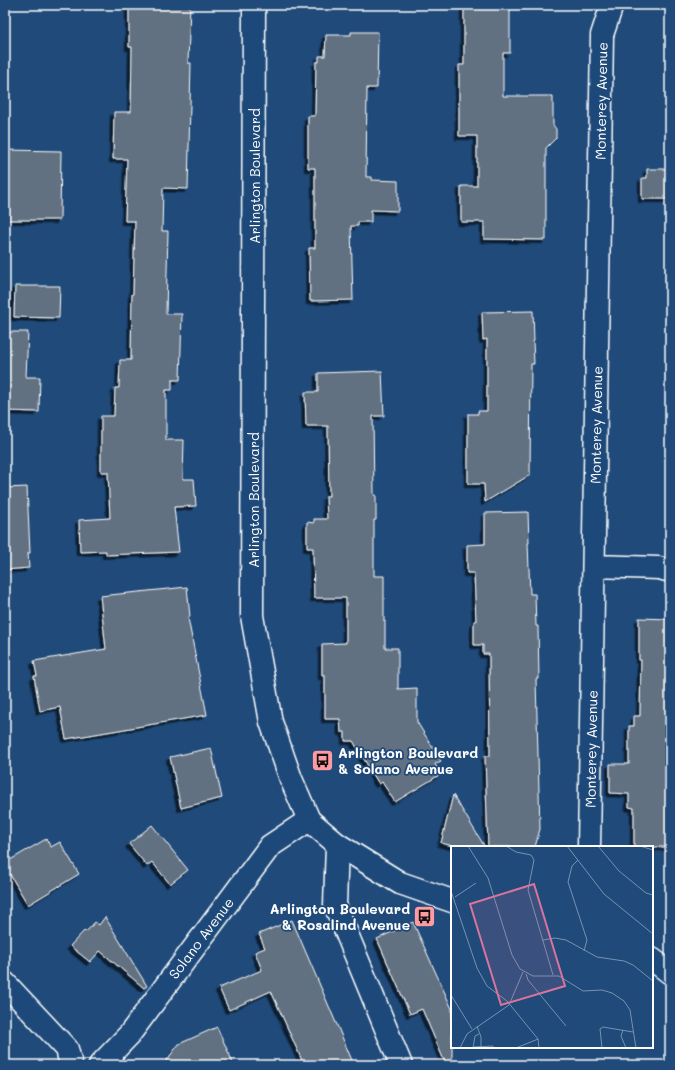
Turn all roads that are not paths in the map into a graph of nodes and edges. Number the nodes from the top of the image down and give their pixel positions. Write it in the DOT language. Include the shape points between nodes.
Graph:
graph roads {
  1 [pos="254,5"];
  2 [pos="612,5"];
  3 [pos="594,566"];
  4 [pos="670,571"];
  5 [pos="309,820"];
  6 [pos="337,844"];
  7 [pos="589,846"];
  8 [pos="451,901"];
  9 [pos="653,959"];
  10 [pos="670,973"];
  11 [pos="5,983"];
  12 [pos="71,1065"];
  13 [pos="100,1065"];
  14 [pos="401,1065"];
  1 -- 5 [label="street, Arlington Boulevard" via="252,616 271,722"];
  2 -- 3 [label="street, Monterey Avenue" via="602,35"];
  3 -- 4 [label="street" via="659,568"];
  3 -- 7 [label="street, Monterey Avenue"];
  5 -- 6 [label="street, Arlington Boulevard"];
  5 -- 13 [label="street, Solano Avenue" via="270,846 129,1034"];
  6 -- 8 [label="street, Arlington Boulevard" via="400,882"];
  6 -- 14 [label="street" via="335,904"];
  9 -- 10 [label="street"];
  11 -- 12 [label="street" via="67,1049"];
}
